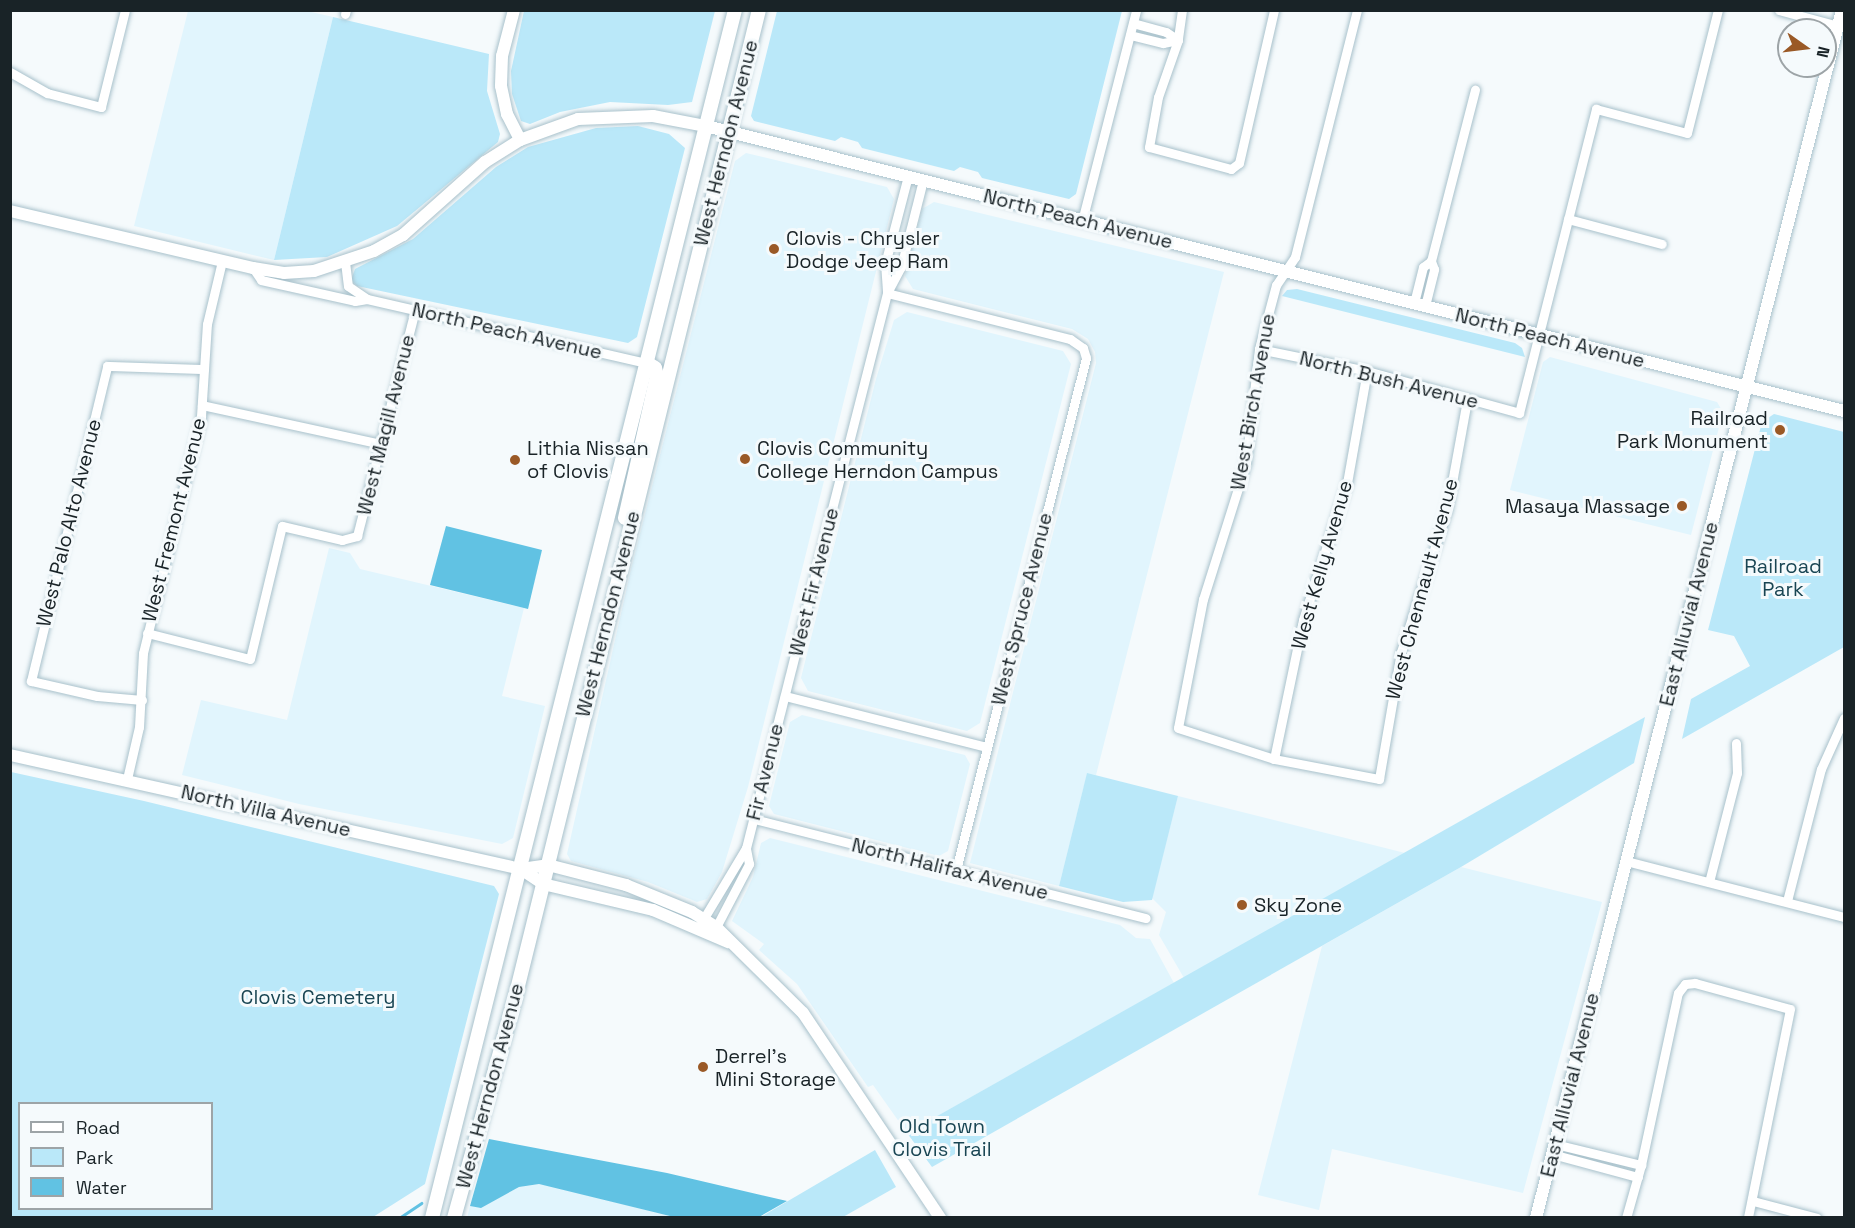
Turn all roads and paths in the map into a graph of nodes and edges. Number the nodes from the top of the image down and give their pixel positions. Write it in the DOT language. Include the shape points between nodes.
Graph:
graph roads {
  1 [pos="125,10"];
  2 [pos="514,10"];
  3 [pos="735,10"];
  4 [pos="759,10"];
  5 [pos="1136,10"];
  6 [pos="1182,10"];
  7 [pos="1274,10"];
  8 [pos="1357,10"];
  9 [pos="1718,10"];
  10 [pos="1779,10"];
  11 [pos="1842,10"];
  12 [pos="1133,23"];
  13 [pos="1838,26"];
  14 [pos="1130,35"];
  15 [pos="1178,40"];
  16 [pos="10,72"];
  17 [pos="1475,90"];
  18 [pos="706,126"];
  19 [pos="729,131"];
  20 [pos="520,140"];
  21 [pos="908,176"];
  22 [pos="923,180"];
  23 [pos="10,211"];
  24 [pos="1568,219"];
  25 [pos="1083,221"];
  26 [pos="1662,244"];
  27 [pos="222,261"];
  28 [pos="345,262"];
  29 [pos="253,268"];
  30 [pos="1285,271"];
  31 [pos="888,293"];
  32 [pos="367,299"];
  33 [pos="1419,305"];
  34 [pos="415,310"];
  35 [pos="1538,335"];
  36 [pos="1259,349"];
  37 [pos="647,363"];
  38 [pos="204,369"];
  39 [pos="1367,371"];
  40 [pos="1747,386"];
  41 [pos="1467,400"];
  42 [pos="202,405"];
  43 [pos="1845,411"];
  44 [pos="381,444"];
  45 [pos="620,564"];
  46 [pos="147,633"];
  47 [pos="784,696"];
  48 [pos="142,700"];
  49 [pos="1845,718"];
  50 [pos="1736,743"];
  51 [pos="987,747"];
  52 [pos="10,755"];
  53 [pos="1274,759"];
  54 [pos="127,779"];
  55 [pos="754,819"];
  56 [pos="746,848"];
  57 [pos="1626,861"];
  58 [pos="548,865"];
  59 [pos="520,869"];
  60 [pos="956,870"];
  61 [pos="1709,882"];
  62 [pos="543,884"];
  63 [pos="1787,901"];
  64 [pos="1845,917"];
  65 [pos="1146,918"];
  66 [pos="700,923"];
  67 [pos="713,932"];
  68 [pos="1553,1149"];
  69 [pos="1641,1166"];
  70 [pos="1638,1177"];
  71 [pos="1753,1202"];
  72 [pos="432,1218"];
  73 [pos="454,1218"];
  74 [pos="940,1218"];
  75 [pos="1536,1218"];
  76 [pos="1626,1218"];
  77 [pos="1748,1218"];
  78 [pos="1817,1218"];
  1 -- 16 [label="street" via="101,107 47,93"];
  2 -- 20 [label="street" via="502,57 501,86 507,114"];
  3 -- 18 [label="main road, West Herndon Avenue"];
  4 -- 19 [label="main road, West Herndon Avenue"];
  5 -- 12 [label="street"];
  6 -- 15 [label="street"];
  7 -- 15 [label="street" via="1239,163 1231,169 1149,147 1158,97"];
  8 -- 30 [label="street, West Birch Avenue" via="1295,257"];
  9 -- 24 [label="street" via="1687,134 1596,109"];
  10 -- 13 [label="street"];
  11 -- 13 [label="street, East Alluvial Avenue"];
  12 -- 14 [label="street"];
  12 -- 15 [label="street" via="1166,32"];
  13 -- 40 [label="street, East Alluvial Avenue"];
  14 -- 15 [label="street" via="1163,43"];
  14 -- 25 [label="street"];
  17 -- 33 [label="street" via="1431,261 1423,267"];
  18 -- 19 [label="street, North Peach Avenue"];
  18 -- 20 [label="street, North Peach Avenue" via="653,116 599,117 557,124"];
  18 -- 37 [label="main road, West Herndon Avenue"];
  19 -- 21 [label="street, North Peach Avenue"];
  19 -- 45 [label="main road, West Herndon Avenue"];
  20 -- 28 [label="street, North Peach Avenue" via="485,162 403,235"];
  21 -- 22 [label="street, North Peach Avenue"];
  21 -- 31 [label="street, West Fir Avenue" via="885,264"];
  22 -- 25 [label="street, North Peach Avenue"];
  22 -- 31 [label="street, West Fir Avenue" via="901,267"];
  23 -- 27 [label="street, North Peach Avenue"];
  24 -- 26 [label="street"];
  24 -- 35 [label="street"];
  25 -- 30 [label="street, North Peach Avenue"];
  27 -- 29 [label="street, North Peach Avenue"];
  27 -- 38 [label="street, West Fremont Avenue" via="207,324"];
  28 -- 29 [label="street, North Peach Avenue" via="304,271"];
  28 -- 32 [label="street" via="348,286"];
  29 -- 32 [label="street, North Peach Avenue" via="261,280 356,301"];
  30 -- 33 [label="street, North Peach Avenue"];
  30 -- 36 [label="street, West Birch Avenue" via="1276,285"];
  31 -- 47 [label="street, West Fir Avenue"];
  31 -- 51 [label="street, West Spruce Avenue" via="1070,339 1083,348 1086,361"];
  32 -- 34 [label="street, North Peach Avenue"];
  33 -- 35 [label="street, North Peach Avenue"];
  34 -- 37 [label="street, North Peach Avenue"];
  34 -- 44 [label="street, West Magill Avenue"];
  35 -- 40 [label="street, North Peach Avenue"];
  35 -- 41 [label="street, North Bush Avenue" via="1519,413"];
  36 -- 39 [label="street, North Bush Avenue"];
  36 -- 53 [label="street, West Birch Avenue" via="1246,463 1203,599 1178,728"];
  37 -- 45 [label="main road" via="655,368 657,376 627,497"];
  37 -- 59 [label="main road, West Herndon Avenue"];
  38 -- 42 [label="street, West Fremont Avenue"];
  38 -- 48 [label="street, West Palo Alto Avenue" via="107,366 32,681 97,696"];
  39 -- 41 [label="street, North Bush Avenue"];
  39 -- 53 [label="street, West Kelly Avenue" via="1347,483 1303,620"];
  40 -- 43 [label="street, North Peach Avenue"];
  40 -- 57 [label="street, East Alluvial Avenue"];
  41 -- 53 [label="street, West Chennault Avenue" via="1447,510 1401,652 1379,779"];
  42 -- 44 [label="street"];
  42 -- 46 [label="street, West Fremont Avenue"];
  44 -- 46 [label="street, West Magill Avenue" via="360,531 354,539 342,540 282,526 250,659"];
  45 -- 58 [label="main road, West Herndon Avenue"];
  46 -- 48 [label="street, West Fremont Avenue"];
  47 -- 51 [label="street"];
  47 -- 55 [label="street, Fir Avenue"];
  48 -- 54 [label="street, West Fremont Avenue"];
  49 -- 63 [label="street" via="1834,734"];
  50 -- 61 [label="street" via="1737,773"];
  51 -- 60 [label="street, West Spruce Avenue"];
  52 -- 54 [label="street, North Villa Avenue"];
  54 -- 59 [label="street, North Villa Avenue"];
  55 -- 56 [label="street, Fir Avenue"];
  55 -- 60 [label="street, North Halifax Avenue"];
  56 -- 66 [label="street, Fir Avenue"];
  56 -- 67 [label="street, Fir Avenue" via="749,864 744,878"];
  57 -- 61 [label="street"];
  57 -- 68 [label="street, East Alluvial Avenue"];
  58 -- 59 [label="street, North Villa Avenue"];
  58 -- 62 [label="main road, West Herndon Avenue"];
  58 -- 66 [label="street, North Villa Avenue" via="626,885"];
  59 -- 62 [label="street, North Villa Avenue"];
  59 -- 72 [label="main road, West Herndon Avenue"];
  60 -- 65 [label="street, North Halifax Avenue"];
  61 -- 63 [label="street"];
  62 -- 66 [label="street, North Villa Avenue"];
  62 -- 73 [label="main road, West Herndon Avenue"];
  63 -- 64 [label="street"];
  66 -- 67 [label="street, North Villa Avenue"];
  67 -- 74 [label="street, North Villa Avenue" via="771,977 804,1013"];
  68 -- 69 [label="street"];
  68 -- 70 [label="street"];
  68 -- 75 [label="street, East Alluvial Avenue"];
  69 -- 70 [label="street"];
  69 -- 71 [label="street" via="1665,1044 1678,993 1685,984 1695,983 1780,1005 1790,1009 1790,1019"];
  70 -- 76 [label="street"];
  71 -- 77 [label="street"];
  71 -- 78 [label="street"];
}
